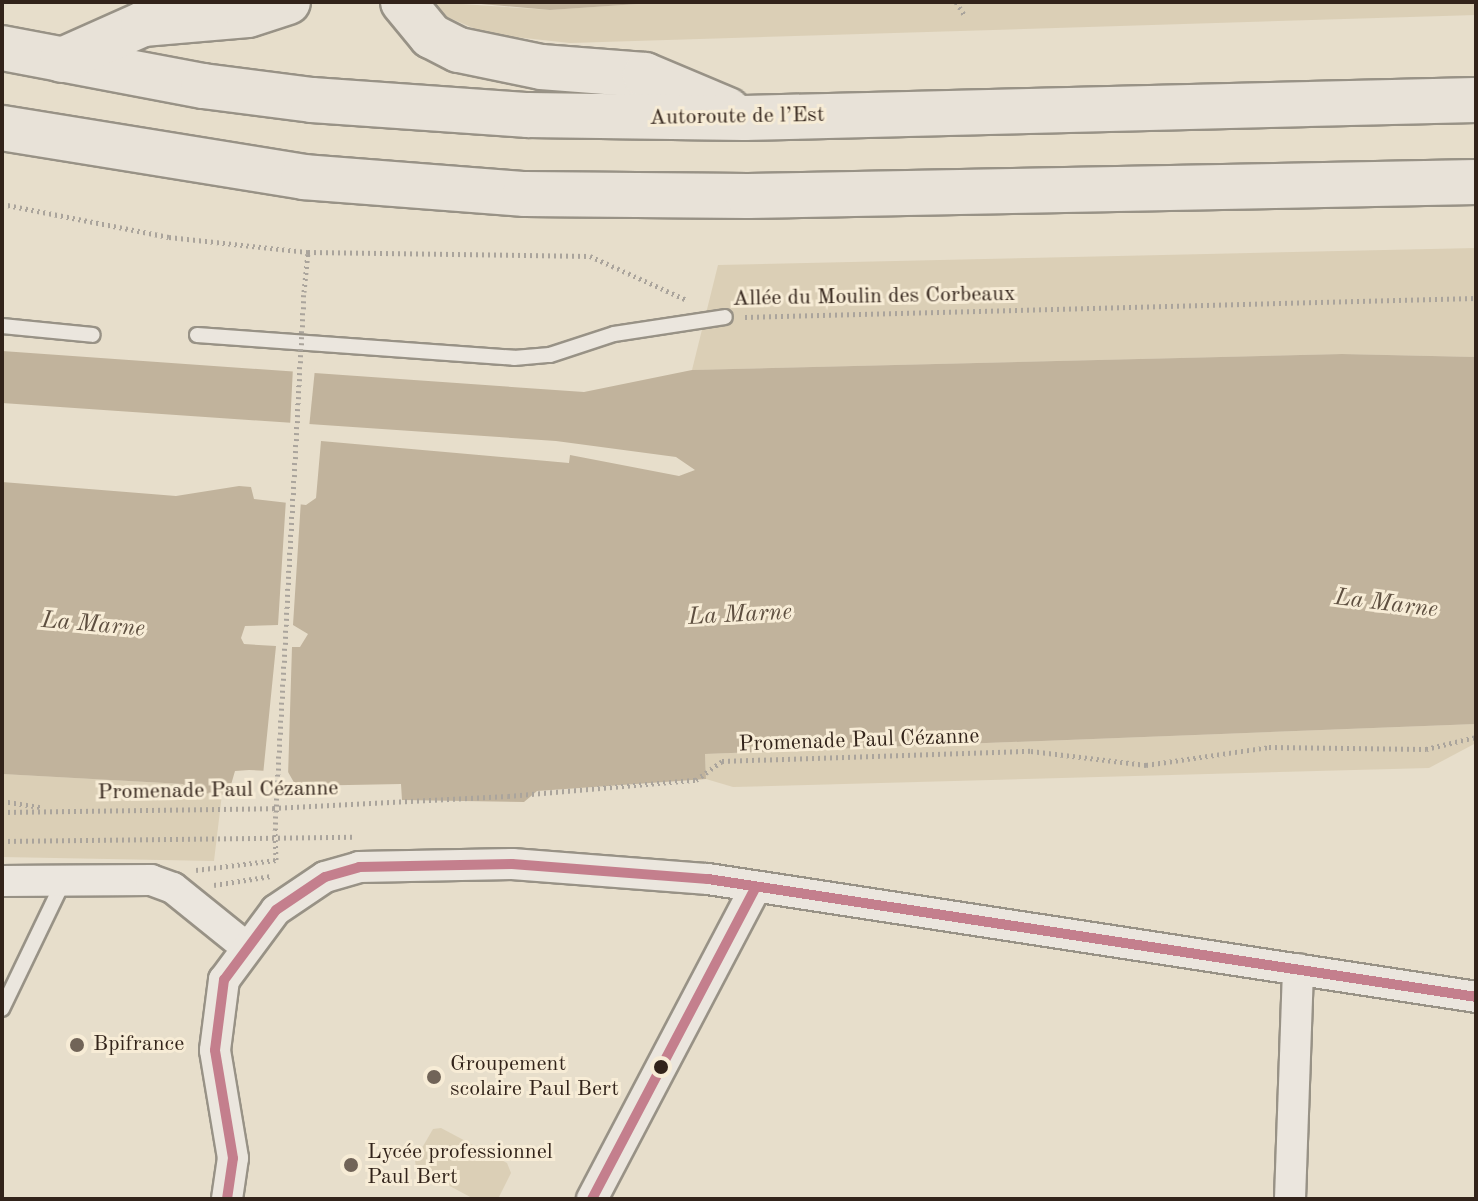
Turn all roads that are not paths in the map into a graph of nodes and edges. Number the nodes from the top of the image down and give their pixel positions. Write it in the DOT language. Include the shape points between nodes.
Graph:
graph roads {
  1 [pos="288,2"];
  2 [pos="403,2"];
  3 [pos="2,48"];
  4 [pos="62,60"];
  5 [pos="1476,100"];
  6 [pos="744,118"];
  7 [pos="2,128"];
  8 [pos="1476,182"];
  9 [pos="725,317"];
  10 [pos="2,326"];
  11 [pos="93,335"];
  12 [pos="197,335"];
  13 [pos="64,880"];
  14 [pos="2,881"];
  15 [pos="756,887"];
  16 [pos="245,946"];
  17 [pos="1298,969"];
  18 [pos="1476,997"];
  19 [pos="2,1009"];
  20 [pos="227,1199"];
  21 [pos="592,1199"];
  22 [pos="1290,1199"];
  1 -- 4 [label="highway" via="248,15 143,24"];
  2 -- 6 [label="highway" via="431,36 459,50 541,67 645,75"];
  3 -- 4 [label="highway, Autoroute de l’Est"];
  4 -- 6 [label="highway, Autoroute de l’Est" via="203,86 420,109"];
  5 -- 6 [label="highway, Autoroute de l’Est"];
  7 -- 8 [label="highway" via="303,177 541,194 764,196"];
  9 -- 12 [label="lane" via="614,334 550,355 514,358"];
  10 -- 11 [label="lane"];
  13 -- 14 [label="street"];
  13 -- 16 [label="street" via="151,880 167,886"];
  13 -- 19 [label="lane"];
  15 -- 16 [label="street" via="512,864 359,867 325,877 296,895"];
  15 -- 17 [label="street"];
  15 -- 21 [label="street"];
  16 -- 20 [label="street" via="224,980 216,1029 217,1080 233,1158"];
  17 -- 18 [label="street"];
  17 -- 22 [label="street"];
}
